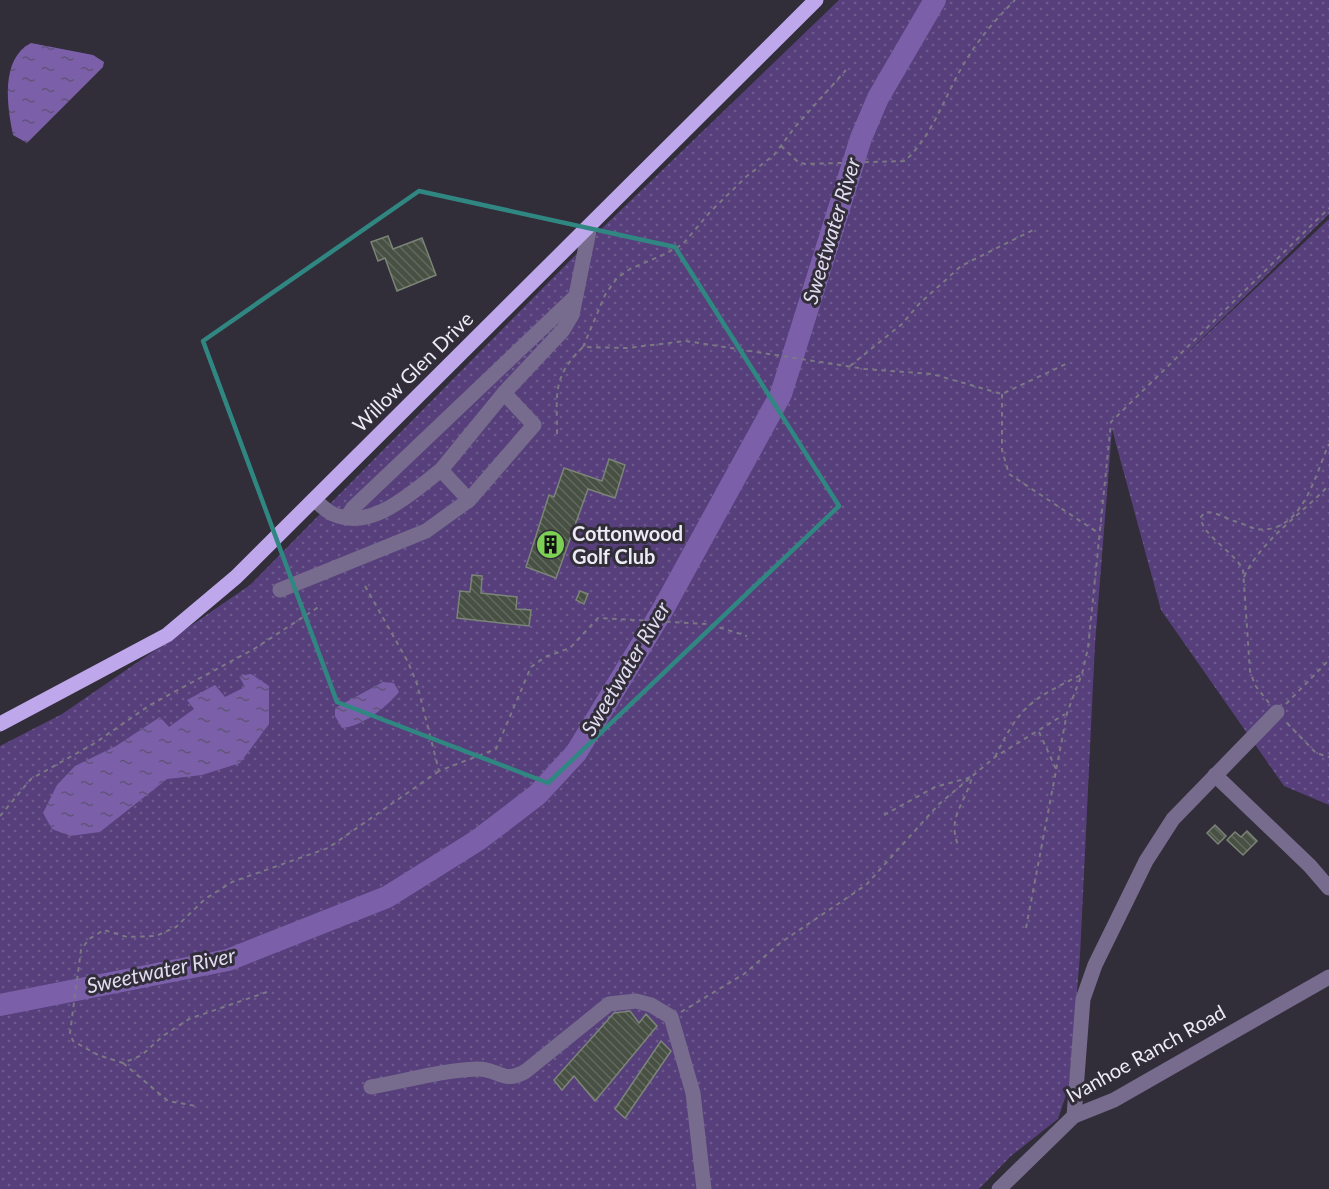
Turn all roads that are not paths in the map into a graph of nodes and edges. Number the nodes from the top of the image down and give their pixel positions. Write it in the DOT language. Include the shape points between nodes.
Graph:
graph roads {
  1 [pos="816,0"];
  2 [pos="590,226"];
  3 [pos="576,296"];
  4 [pos="504,393"];
  5 [pos="441,470"];
  6 [pos="314,500"];
  7 [pos="469,500"];
  8 [pos="347,517"];
  9 [pos="280,590"];
  10 [pos="1277,712"];
  11 [pos="0,724"];
  12 [pos="1215,775"];
  13 [pos="1329,888"];
  14 [pos="1329,977"];
  15 [pos="371,1087"];
  16 [pos="1074,1116"];
  17 [pos="704,1189"];
  18 [pos="999,1189"];
  1 -- 2 [label="main road, Willow Glen Drive"];
  2 -- 3 [label="street"];
  2 -- 6 [label="main road, Willow Glen Drive"];
  3 -- 4 [label="street" via="572,315 562,330"];
  3 -- 8 [label="street"];
  4 -- 5 [label="street"];
  4 -- 7 [label="street" via="534,424"];
  5 -- 7 [label="street"];
  5 -- 8 [label="street" via="370,517"];
  6 -- 8 [label="street" via="334,514"];
  6 -- 11 [label="main road, Willow Glen Drive" via="236,577 167,635"];
  7 -- 9 [label="street" via="426,531"];
  10 -- 12 [label="street"];
  12 -- 13 [label="street"];
  12 -- 16 [label="street" via="1167,828 1146,861 1095,965 1083,999"];
  14 -- 16 [label="street, Ivanhoe Ranch Road" via="1114,1100"];
  15 -- 17 [label="street" via="479,1069 503,1077 516,1076 609,1004 644,1002 671,1017 693,1093"];
  16 -- 18 [label="street, Ivanhoe Ranch Road"];
}
